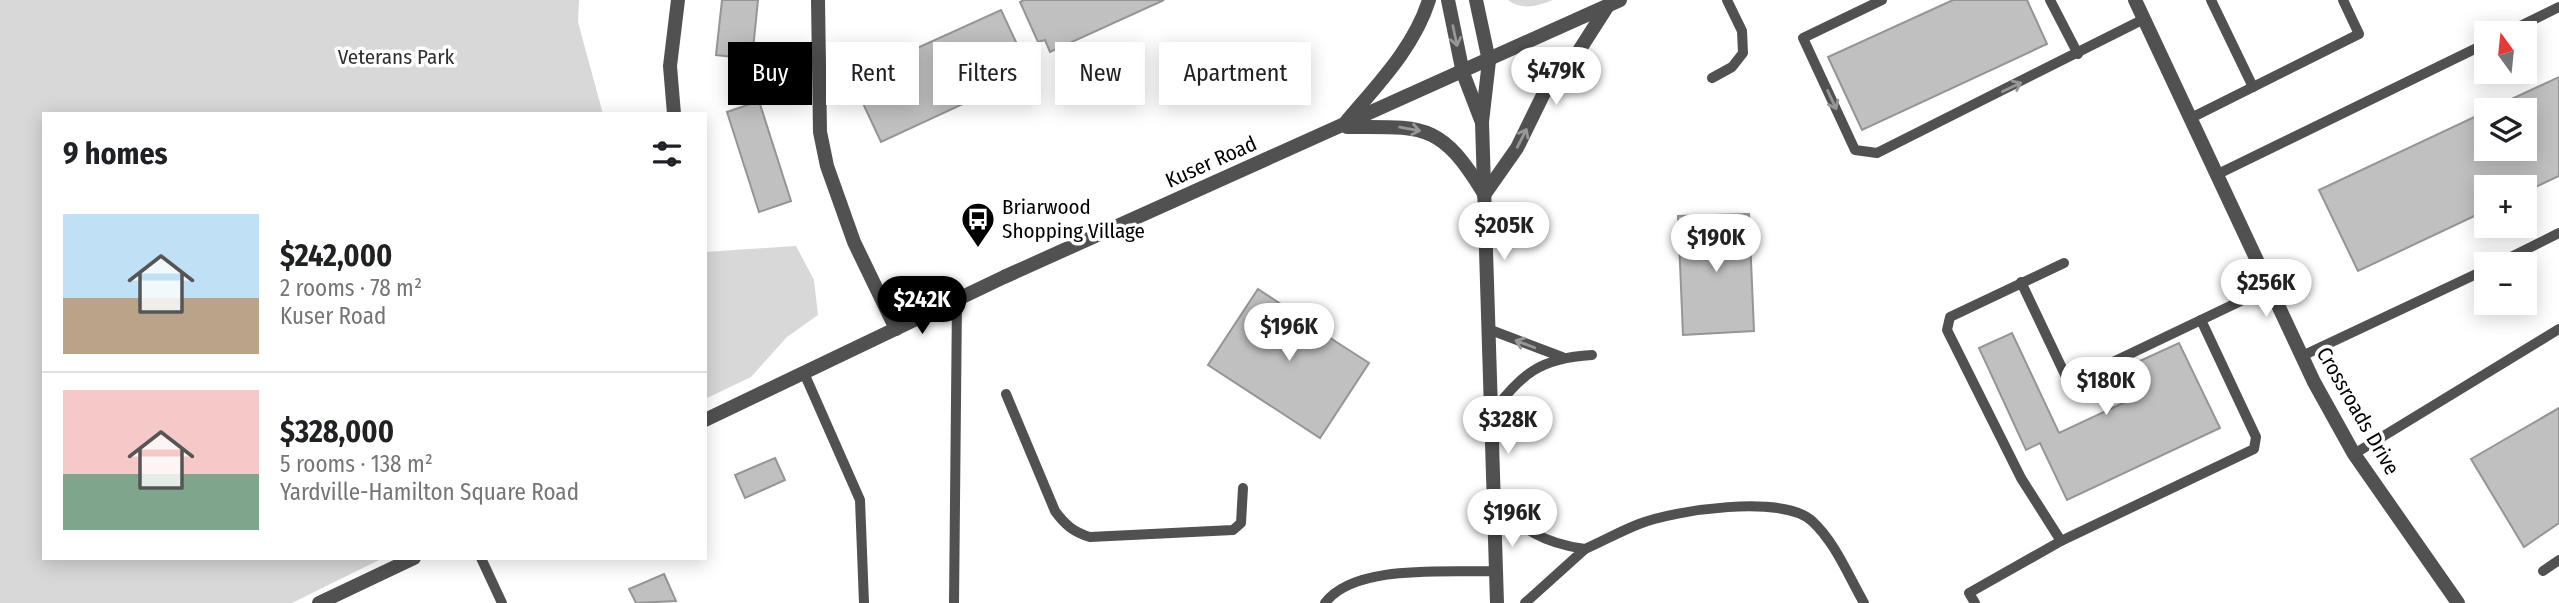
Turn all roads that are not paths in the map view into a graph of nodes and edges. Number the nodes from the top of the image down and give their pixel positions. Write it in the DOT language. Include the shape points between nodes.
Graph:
graph roads {
  1 [pos="678,0"];
  2 [pos="818,0"];
  3 [pos="1429,0"];
  4 [pos="1448,0"];
  5 [pos="1476,0"];
  6 [pos="1727,0"];
  7 [pos="1882,0"];
  8 [pos="2050,0"];
  9 [pos="2134,0"];
  10 [pos="2210,0"];
  11 [pos="2343,0"];
  12 [pos="1614,3"];
  13 [pos="2559,7"];
  14 [pos="2144,19"];
  15 [pos="2530,21"];
  16 [pos="2474,49"];
  17 [pos="2078,54"];
  18 [pos="1489,61"];
  19 [pos="1463,72"];
  20 [pos="1712,78"];
  21 [pos="2253,88"];
  22 [pos="674,112"];
  23 [pos="2191,118"];
  24 [pos="1482,122"];
  25 [pos="1342,127"];
  26 [pos="2218,174"];
  27 [pos="1484,195"];
  28 [pos="2559,233"];
  29 [pos="2521,252"];
  30 [pos="2064,263"];
  31 [pos="2474,275"];
  32 [pos="2021,282"];
  33 [pos="2270,287"];
  34 [pos="957,300"];
  35 [pos="2201,320"];
  36 [pos="896,329"];
  37 [pos="1488,329"];
  38 [pos="2559,329"];
  39 [pos="1592,355"];
  40 [pos="2302,356"];
  41 [pos="1562,357"];
  42 [pos="804,373"];
  43 [pos="1006,394"];
  44 [pos="1489,416"];
  45 [pos="707,419"];
  46 [pos="2354,454"];
  47 [pos="1243,488"];
  48 [pos="1492,497"];
  49 [pos="2061,541"];
  50 [pos="1585,549"];
  51 [pos="410,560"];
  52 [pos="482,560"];
  53 [pos="2559,560"];
  54 [pos="1495,571"];
  55 [pos="2543,571"];
  56 [pos="319,603"];
  57 [pos="502,603"];
  58 [pos="864,603"];
  59 [pos="954,603"];
  60 [pos="1325,603"];
  61 [pos="1497,603"];
  62 [pos="1525,603"];
  63 [pos="1864,603"];
  64 [pos="1975,603"];
  65 [pos="2458,603"];
  1 -- 22 [label="street" via="670,66"];
  2 -- 36 [label="street" via="820,132 827,166 854,242"];
  3 -- 25 [label="street" via="1423,20 1395,63"];
  4 -- 19 [label="street, one-way"];
  5 -- 18 [label="street"];
  6 -- 20 [label="lane" via="1742,31 1743,53 1732,67"];
  7 -- 17 [label="lane, one-way" via="1803,38 1855,150 1877,153"];
  8 -- 17 [label="lane"];
  9 -- 14 [label="street, Crossroads Drive"];
  10 -- 21 [label="lane"];
  11 -- 21 [label="lane" via="2359,34"];
  12 -- 18 [label="street, Kuser Road"];
  27 -- 12 [label="street, one-way" via="1517,148 1544,93"];
  13 -- 15 [label="lane"];
  14 -- 17 [label="lane"];
  14 -- 23 [label="street, Crossroads Drive"];
  16 -- 26 [label="lane"];
  18 -- 19 [label="street, Kuser Road"];
  18 -- 24 [label="street"];
  19 -- 24 [label="street"];
  19 -- 25 [label="street, Kuser Road"];
  21 -- 23 [label="lane"];
  23 -- 26 [label="street, Crossroads Drive"];
  24 -- 27 [label="street"];
  25 -- 27 [label="street, one-way" via="1402,127 1436,134 1465,163"];
  25 -- 34 [label="street, Kuser Road"];
  26 -- 33 [label="street, Crossroads Drive"];
  27 -- 37 [label="street"];
  28 -- 29 [label="lane"];
  30 -- 32 [label="lane"];
  31 -- 40 [label="lane"];
  32 -- 35 [label="lane" via="2069,383"];
  32 -- 49 [label="lane" via="1950,317 1947,330 2021,478"];
  33 -- 35 [label="lane"];
  33 -- 40 [label="street, Crossroads Drive"];
  34 -- 36 [label="street, Kuser Road"];
  34 -- 59 [label="lane"];
  35 -- 49 [label="lane" via="2256,437 2254,449"];
  36 -- 42 [label="street, Kuser Road"];
  41 -- 37 [label="lane, one-way"];
  37 -- 44 [label="street"];
  38 -- 46 [label="lane"];
  39 -- 41 [label="lane"];
  40 -- 46 [label="street, Crossroads Drive"];
  41 -- 44 [label="lane" via="1532,369"];
  42 -- 45 [label="street, Kuser Road"];
  42 -- 58 [label="lane" via="860,500"];
  43 -- 47 [label="lane" via="1055,511 1077,533 1090,537 1223,533 1241,523"];
  44 -- 48 [label="street"];
  46 -- 65 [label="street, Crossroads Drive"];
  48 -- 50 [label="lane" via="1516,523 1541,538"];
  48 -- 54 [label="street"];
  49 -- 64 [label="lane" via="1969,593"];
  50 -- 62 [label="lane"];
  50 -- 63 [label="lane" via="1670,514 1794,510 1812,521"];
  51 -- 56 [label="street"];
  52 -- 57 [label="lane"];
  53 -- 55 [label="lane"];
  54 -- 60 [label="lane" via="1361,579"];
  54 -- 61 [label="street"];
}
